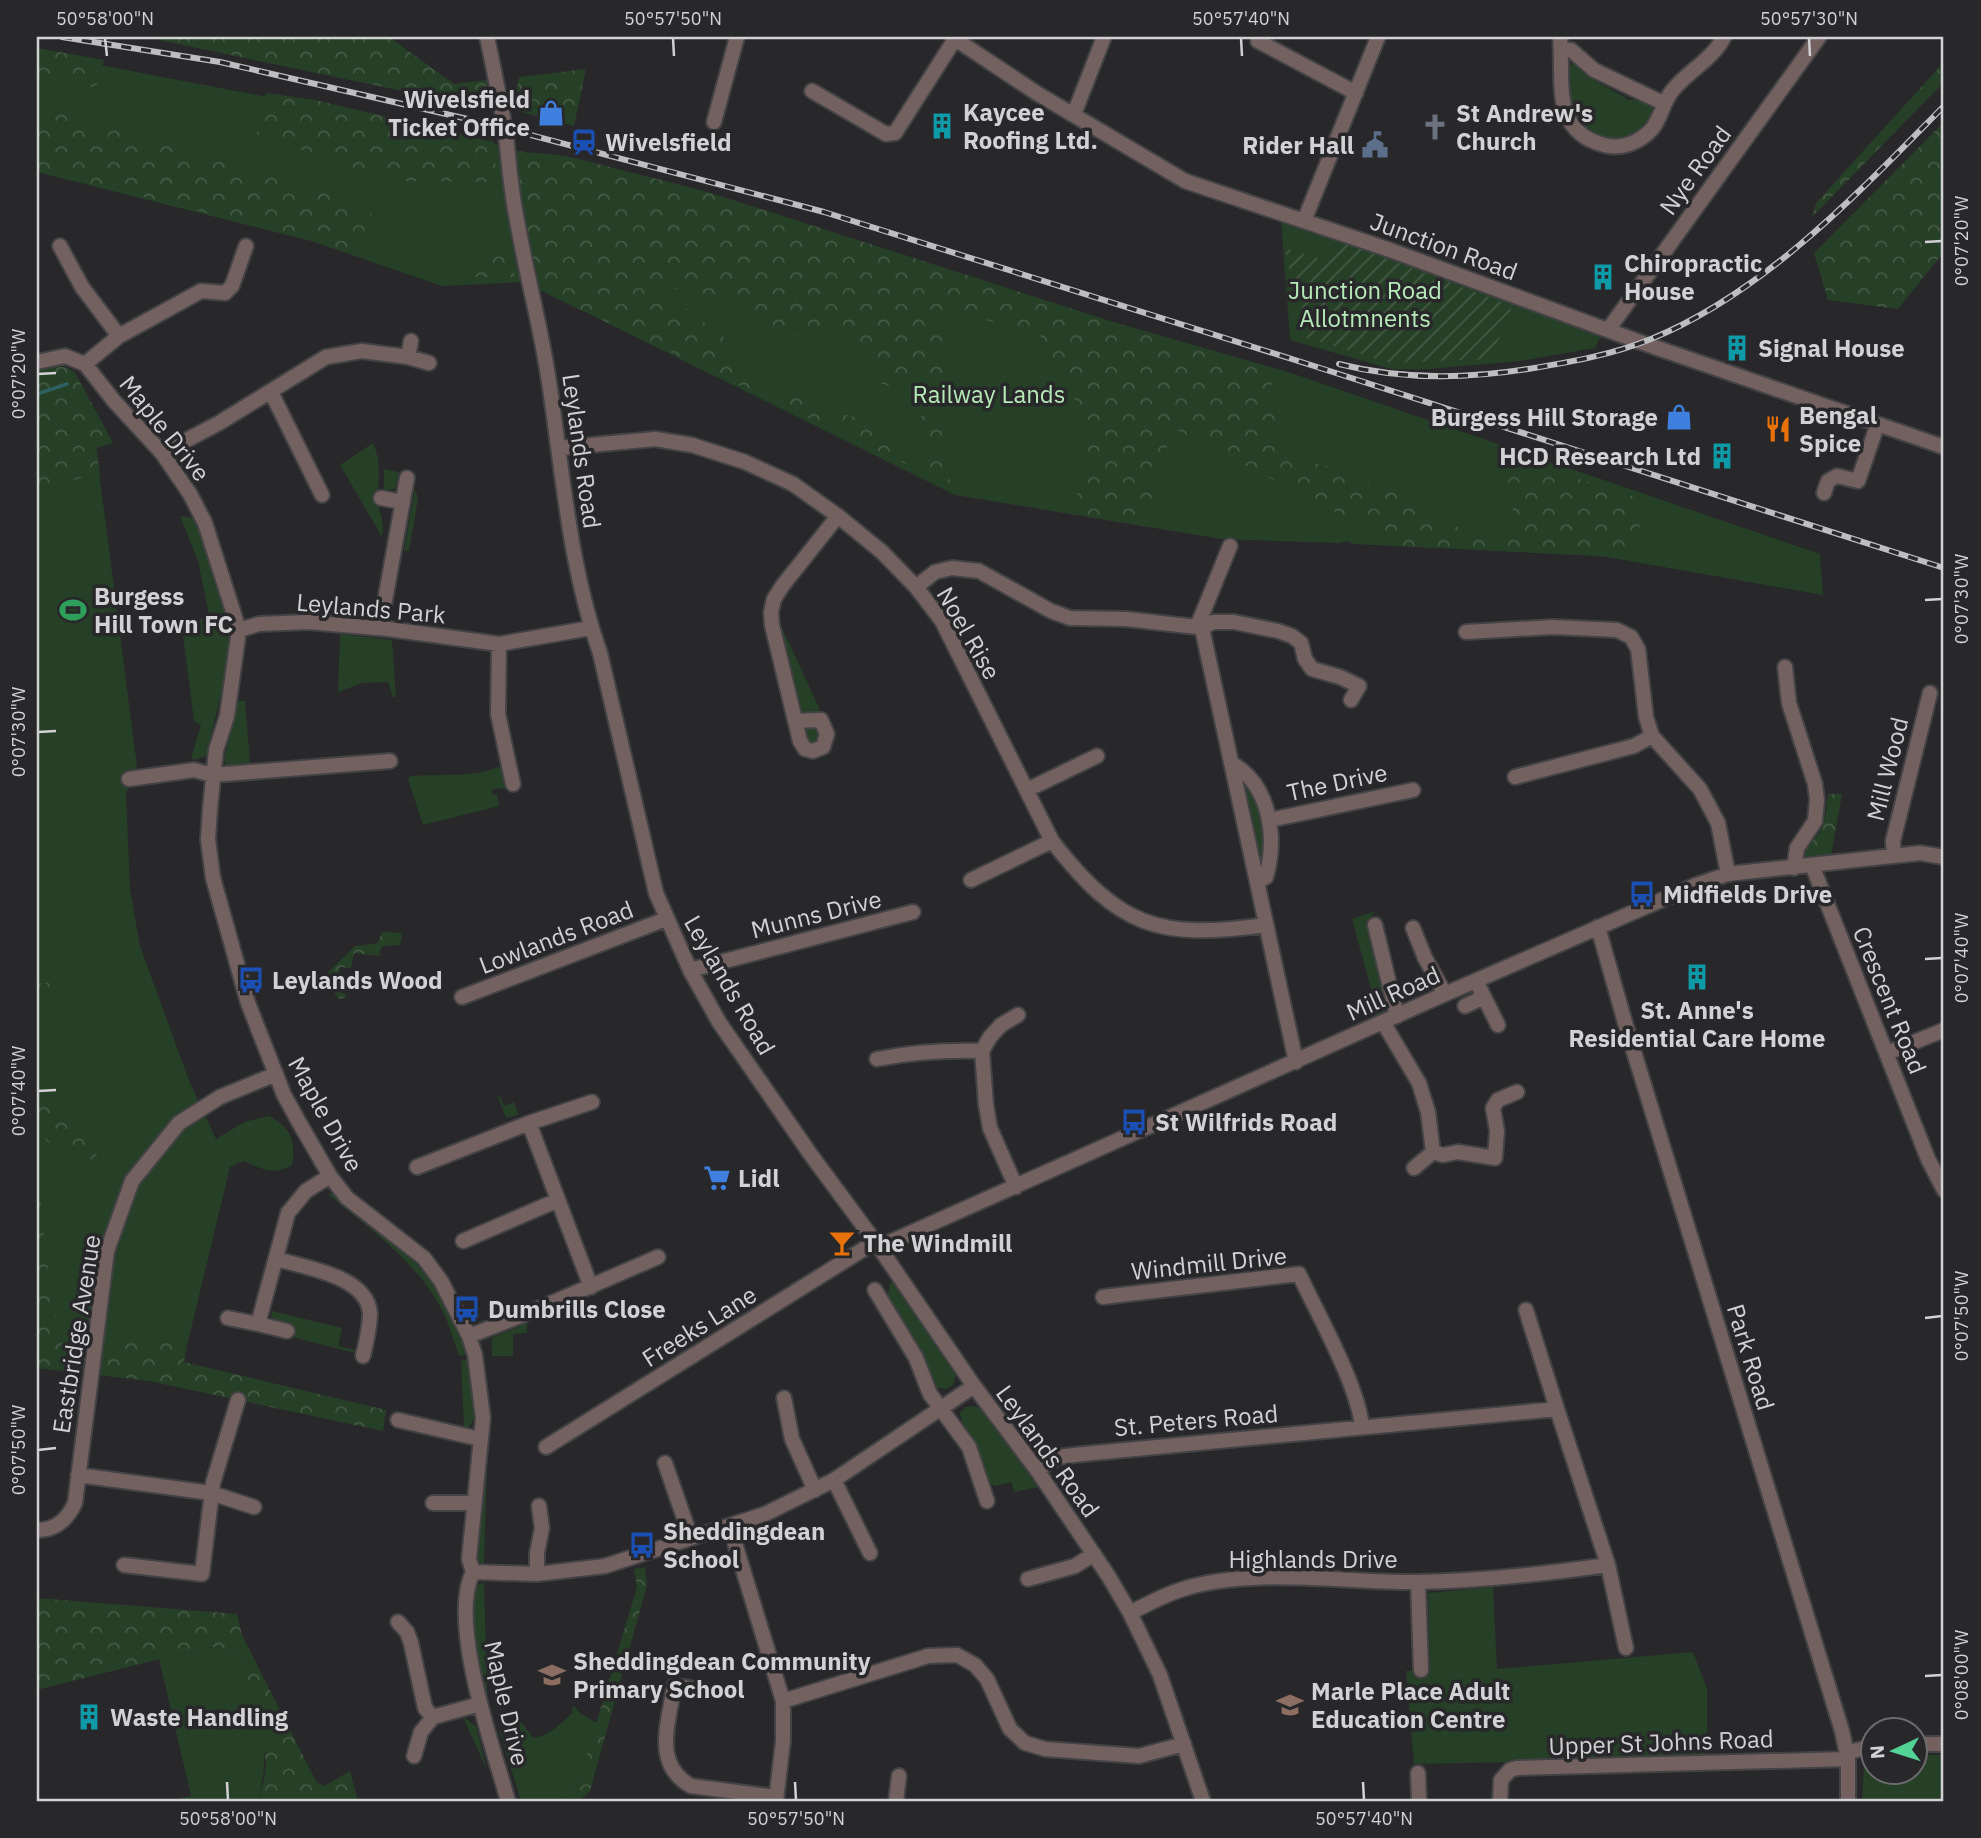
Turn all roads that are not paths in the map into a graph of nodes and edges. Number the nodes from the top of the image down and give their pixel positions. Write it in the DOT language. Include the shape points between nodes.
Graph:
graph roads {
  1 [pos="487,37"];
  2 [pos="737,37"];
  3 [pos="1104,37"];
  4 [pos="1259,37"];
  5 [pos="1378,37"];
  6 [pos="1724,37"];
  7 [pos="1819,37"];
  8 [pos="953,38"];
  9 [pos="973,43"];
  10 [pos="1561,43"];
  11 [pos="811,91"];
  12 [pos="1356,93"];
  13 [pos="1663,103"];
  14 [pos="1073,114"];
  15 [pos="714,122"];
  16 [pos="1304,221"];
  17 [pos="60,246"];
  18 [pos="246,246"];
  19 [pos="1608,330"];
  20 [pos="119,337"];
  21 [pos="411,341"];
  22 [pos="408,357"];
  23 [pos="37,362"];
  24 [pos="429,363"];
  25 [pos="85,364"];
  26 [pos="271,392"];
  27 [pos="1877,426"];
  28 [pos="1944,447"];
  29 [pos="559,448"];
  30 [pos="162,453"];
  31 [pos="407,478"];
  32 [pos="1824,493"];
  33 [pos="322,495"];
  34 [pos="381,498"];
  35 [pos="403,502"];
  36 [pos="838,516"];
  37 [pos="1230,546"];
  38 [pos="916,587"];
  39 [pos="380,628"];
  40 [pos="591,628"];
  41 [pos="1200,628"];
  42 [pos="239,630"];
  43 [pos="1466,632"];
  44 [pos="499,644"];
  45 [pos="1785,667"];
  46 [pos="1930,693"];
  47 [pos="1351,700"];
  48 [pos="795,721"];
  49 [pos="1651,736"];
  50 [pos="1097,756"];
  51 [pos="390,761"];
  52 [pos="1231,763"];
  53 [pos="213,775"];
  54 [pos="1515,777"];
  55 [pos="129,779"];
  56 [pos="513,784"];
  57 [pos="1027,790"];
  58 [pos="1413,790"];
  59 [pos="1270,820"];
  60 [pos="1052,841"];
  61 [pos="1894,856"];
  62 [pos="1944,857"];
  63 [pos="1812,865"];
  64 [pos="1794,868"];
  65 [pos="1728,874"];
  66 [pos="971,880"];
  67 [pos="1257,882"];
  68 [pos="914,912"];
  69 [pos="666,919"];
  70 [pos="1266,925"];
  71 [pos="1375,925"];
  72 [pos="1598,927"];
  73 [pos="1413,928"];
  74 [pos="690,971"];
  75 [pos="1476,981"];
  76 [pos="1445,994"];
  77 [pos="461,997"];
  78 [pos="1484,997"];
  79 [pos="1465,1006"];
  80 [pos="1018,1015"];
  81 [pos="1390,1019"];
  82 [pos="1498,1025"];
  83 [pos="1944,1030"];
  84 [pos="982,1051"];
  85 [pos="1887,1053"];
  86 [pos="877,1059"];
  87 [pos="1296,1062"];
  88 [pos="276,1074"];
  89 [pos="1517,1092"];
  90 [pos="592,1102"];
  91 [pos="529,1124"];
  92 [pos="1433,1152"];
  93 [pos="417,1167"];
  94 [pos="1414,1168"];
  95 [pos="330,1176"];
  96 [pos="1016,1187"];
  97 [pos="1944,1190"];
  98 [pos="558,1200"];
  99 [pos="463,1241"];
  100 [pos="877,1245"];
  101 [pos="658,1257"];
  102 [pos="277,1259"];
  103 [pos="591,1287"];
  104 [pos="874,1290"];
  105 [pos="1103,1297"];
  106 [pos="1526,1310"];
  107 [pos="228,1318"];
  108 [pos="258,1324"];
  109 [pos="287,1331"];
  110 [pos="469,1336"];
  111 [pos="363,1356"];
  112 [pos="974,1387"];
  113 [pos="784,1398"];
  114 [pos="238,1400"];
  115 [pos="941,1408"];
  116 [pos="1557,1409"];
  117 [pos="398,1420"];
  118 [pos="1362,1427"];
  119 [pos="480,1439"];
  120 [pos="546,1447"];
  121 [pos="665,1463"];
  122 [pos="1037,1470"];
  123 [pos="78,1475"];
  124 [pos="834,1480"];
  125 [pos="815,1490"];
  126 [pos="211,1493"];
  127 [pos="987,1501"];
  128 [pos="433,1503"];
  129 [pos="474,1503"];
  130 [pos="254,1507"];
  131 [pos="540,1507"];
  132 [pos="730,1527"];
  133 [pos="37,1530"];
  134 [pos="691,1538"];
  135 [pos="870,1553"];
  136 [pos="1094,1555"];
  137 [pos="124,1565"];
  138 [pos="1608,1565"];
  139 [pos="473,1572"];
  140 [pos="537,1574"];
  141 [pos="1028,1579"];
  142 [pos="1418,1582"];
  143 [pos="1130,1613"];
  144 [pos="398,1622"];
  145 [pos="1626,1648"];
  146 [pos="1421,1670"];
  147 [pos="690,1688"];
  148 [pos="783,1701"];
  149 [pos="480,1704"];
  150 [pos="433,1717"];
  151 [pos="1184,1744"];
  152 [pos="1858,1752"];
  153 [pos="414,1756"];
  154 [pos="1847,1756"];
  155 [pos="1418,1773"];
  156 [pos="899,1776"];
  157 [pos="776,1799"];
  158 [pos="508,1801"];
  159 [pos="896,1801"];
  160 [pos="1203,1801"];
  161 [pos="1419,1801"];
  162 [pos="1500,1801"];
  163 [pos="1848,1801"];
  1 -- 29 [label="street, Leylands Road"];
  2 -- 15 [label="street"];
  3 -- 14 [label="street"];
  4 -- 12 [label="street" via="1258,41"];
  5 -- 12 [label="street"];
  6 -- 13 [label="street"];
  7 -- 19 [label="street, Nye Road"];
  8 -- 9 [label="street, Junction Road"];
  8 -- 11 [label="street" via="895,132 886,134"];
  9 -- 14 [label="street, Junction Road"];
  10 -- 13 [label="street" via="1594,70"];
  10 -- 13 [label="street" via="1563,109 1570,126 1584,137 1613,148 1628,145 1655,126"];
  12 -- 16 [label="street"];
  14 -- 16 [label="street, Junction Road" via="1185,181"];
  16 -- 19 [label="street, Junction Road"];
  17 -- 20 [label="street" via="82,287"];
  18 -- 20 [label="street" via="229,290 201,291"];
  19 -- 27 [label="street, Junction Road"];
  20 -- 25 [label="street"];
  21 -- 22 [label="street"];
  22 -- 24 [label="street"];
  22 -- 26 [label="street" via="362,351 326,357"];
  23 -- 25 [label="street" via="65,356"];
  25 -- 30 [label="street, Maple Drive"];
  26 -- 30 [label="street"];
  26 -- 33 [label="street"];
  27 -- 28 [label="street, Junction Road"];
  27 -- 32 [label="street" via="1864,483 1837,476 1828,481"];
  29 -- 36 [label="street, Noel Rise" via="655,439 692,445 793,484"];
  29 -- 40 [label="street, Leylands Road" via="566,518"];
  30 -- 42 [label="street, Maple Drive" via="205,523"];
  31 -- 35 [label="street"];
  34 -- 35 [label="street"];
  35 -- 39 [label="street"];
  36 -- 38 [label="street, Noel Rise"];
  36 -- 48 [label="street" via="783,585 771,612"];
  37 -- 41 [label="street"];
  38 -- 41 [label="street" via="935,572 952,568 979,571 1070,618"];
  38 -- 57 [label="street, Noel Rise" via="942,621"];
  39 -- 42 [label="street, Leylands Park" via="308,622 259,624"];
  39 -- 44 [label="street, Leylands Park"];
  40 -- 44 [label="street, Leylands Park"];
  40 -- 69 [label="street, Leylands Road"];
  41 -- 47 [label="street" via="1213,622 1234,622 1292,636 1301,643 1312,669 1359,686"];
  41 -- 52 [label="street"];
  42 -- 53 [label="street, Maple Drive"];
  43 -- 49 [label="street" via="1552,626 1624,632 1638,649"];
  44 -- 56 [label="street" via="498,714"];
  45 -- 64 [label="street" via="1789,703 1817,800 1815,821 1797,849"];
  46 -- 61 [label="street, Mill Wood" via="1893,841"];
  49 -- 54 [label="street" via="1634,746"];
  49 -- 65 [label="street" via="1700,789 1718,822"];
  50 -- 57 [label="street"];
  51 -- 53 [label="street"];
  52 -- 59 [label="street" via="1254,784"];
  52 -- 67 [label="street"];
  53 -- 55 [label="street" via="194,770"];
  53 -- 88 [label="street, Maple Drive" via="208,839 213,878 248,1003"];
  57 -- 60 [label="street, Noel Rise"];
  58 -- 59 [label="street, The Drive"];
  59 -- 67 [label="street" via="1271,860 1266,877"];
  60 -- 66 [label="street"];
  60 -- 70 [label="street, Noel Rise" via="1076,873 1108,903 1143,923 1184,931"];
  61 -- 62 [label="street, Mill Road" via="1920,853"];
  61 -- 63 [label="street, Mill Road"];
  63 -- 64 [label="street, Mill Road"];
  63 -- 85 [label="street, Crescent Road"];
  64 -- 65 [label="street, Mill Road"];
  65 -- 72 [label="street, Mill Road"];
  67 -- 70 [label="street"];
  68 -- 74 [label="street, Munns Drive"];
  69 -- 74 [label="street, Leylands Road"];
  69 -- 77 [label="street, Lowlands Road"];
  70 -- 87 [label="street"];
  71 -- 81 [label="street"];
  72 -- 75 [label="street, Mill Road"];
  72 -- 154 [label="street, Park Road"];
  73 -- 76 [label="street"];
  74 -- 100 [label="street, Leylands Road" via="746,1062"];
  75 -- 76 [label="street, Mill Road"];
  75 -- 78 [label="street"];
  76 -- 81 [label="street, Mill Road"];
  78 -- 79 [label="street"];
  78 -- 82 [label="street"];
  80 -- 84 [label="street" via="1001,1025"];
  81 -- 87 [label="street, Mill Road"];
  81 -- 92 [label="street" via="1419,1083"];
  83 -- 85 [label="street"];
  84 -- 86 [label="street" via="917,1051"];
  84 -- 96 [label="street" via="990,1128"];
  85 -- 97 [label="street, Crescent Road"];
  87 -- 96 [label="street, Mill Road"];
  88 -- 95 [label="street, Maple Drive"];
  88 -- 123 [label="street, Eastbridge Avenue" via="220,1097 179,1123 132,1181 107,1251"];
  89 -- 92 [label="street" via="1498,1100 1493,1108 1497,1164 1458,1152"];
  90 -- 91 [label="street"];
  91 -- 93 [label="street"];
  91 -- 98 [label="street"];
  92 -- 94 [label="street"];
  95 -- 102 [label="street" via="306,1191 288,1213"];
  95 -- 110 [label="street, Maple Drive" via="347,1198 424,1258"];
  96 -- 100 [label="street, Mill Road"];
  98 -- 99 [label="street"];
  98 -- 103 [label="street"];
  100 -- 112 [label="street, Leylands Road"];
  100 -- 120 [label="street, Freeks Lane"];
  101 -- 103 [label="street"];
  102 -- 108 [label="street"];
  102 -- 111 [label="street" via="347,1281 359,1290 370,1312"];
  103 -- 110 [label="street"];
  104 -- 115 [label="street"];
  105 -- 118 [label="street, Windmill Drive" via="1298,1275 1344,1371"];
  106 -- 116 [label="street"];
  107 -- 108 [label="street"];
  108 -- 109 [label="street"];
  110 -- 119 [label="street, Maple Drive" via="482,1404"];
  112 -- 115 [label="street"];
  112 -- 122 [label="street, Leylands Road"];
  113 -- 125 [label="street" via="793,1439"];
  114 -- 126 [label="street"];
  115 -- 124 [label="street"];
  115 -- 127 [label="street" via="969,1447"];
  116 -- 118 [label="street, St. Peters Road"];
  116 -- 138 [label="street"];
  117 -- 119 [label="street"];
  118 -- 122 [label="street, St. Peters Road" via="1058,1457"];
  119 -- 129 [label="street, Maple Drive"];
  121 -- 134 [label="street"];
  122 -- 136 [label="street, Leylands Road"];
  123 -- 126 [label="street"];
  123 -- 133 [label="street, Eastbridge Avenue" via="69,1516 60,1524"];
  124 -- 125 [label="street"];
  124 -- 135 [label="street"];
  125 -- 132 [label="street"];
  126 -- 130 [label="street"];
  126 -- 137 [label="street" via="202,1574"];
  128 -- 129 [label="street"];
  129 -- 139 [label="street, Maple Drive" via="469,1559"];
  131 -- 140 [label="street"];
  132 -- 134 [label="street"];
  132 -- 148 [label="street"];
  134 -- 140 [label="street" via="605,1566"];
  136 -- 141 [label="street" via="1076,1566"];
  136 -- 143 [label="street, Leylands Road"];
  138 -- 142 [label="street, Highlands Drive"];
  138 -- 145 [label="street"];
  139 -- 140 [label="street"];
  139 -- 149 [label="street, Maple Drive" via="465,1598 470,1659"];
  142 -- 143 [label="street, Highlands Drive" via="1324,1578 1228,1581 1182,1589"];
  142 -- 146 [label="street, Highlands Drive"];
  143 -- 151 [label="street, Leylands Road" via="1160,1675"];
  144 -- 150 [label="street" via="407,1632 425,1708"];
  147 -- 157 [label="street" via="674,1686 665,1746 673,1772 691,1786"];
  148 -- 151 [label="street" via="928,1656 957,1654 987,1679 1010,1730 1025,1743 1045,1749 1139,1756"];
  148 -- 157 [label="street"];
  149 -- 150 [label="street"];
  149 -- 158 [label="street, Maple Drive"];
  150 -- 153 [label="street" via="421,1732"];
  151 -- 160 [label="street, Leylands Road"];
  152 -- 154 [label="street"];
  154 -- 162 [label="street, Upper St Johns Road" via="1517,1768 1501,1780"];
  154 -- 163 [label="street, Park Road"];
  155 -- 161 [label="street"];
  156 -- 159 [label="street"];
}
